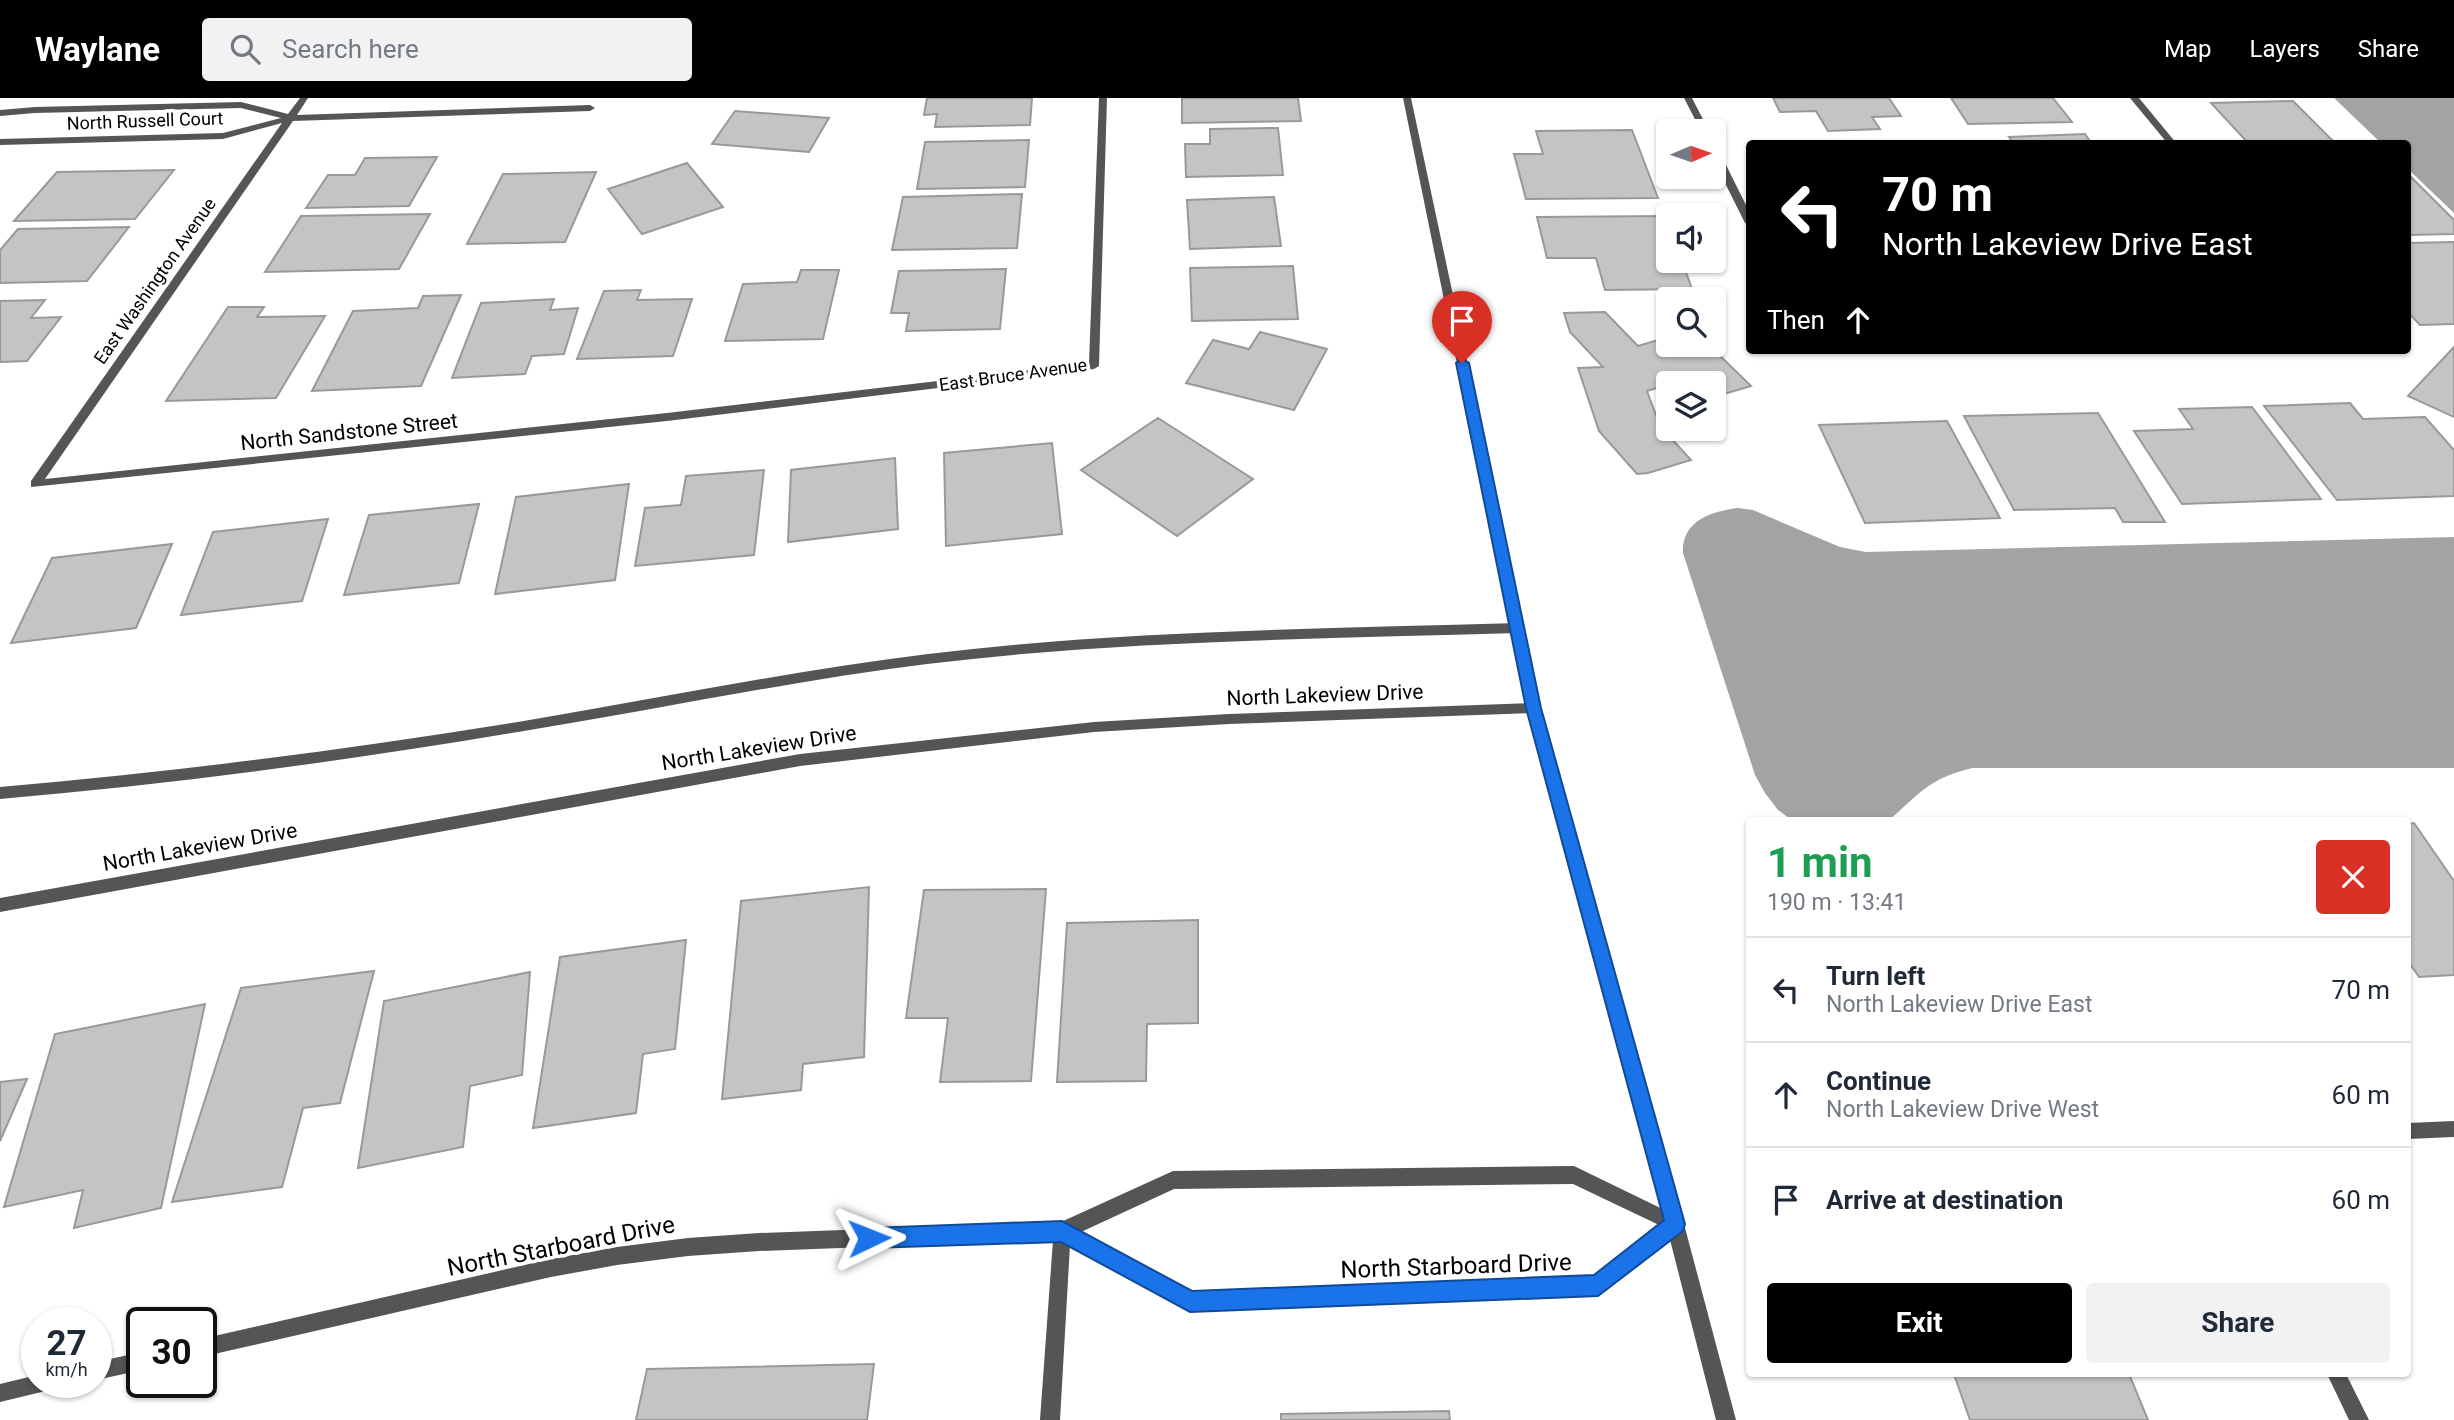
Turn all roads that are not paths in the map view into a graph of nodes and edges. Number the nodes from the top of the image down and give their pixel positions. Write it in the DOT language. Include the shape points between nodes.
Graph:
graph roads {
  1 [pos="304,98"];
  2 [pos="1103,98"];
  3 [pos="1407,98"];
  4 [pos="1688,98"];
  5 [pos="2134,98"];
  6 [pos="590,108"];
  7 [pos="0,113"];
  8 [pos="290,118"];
  9 [pos="1698,119"];
  10 [pos="2170,140"];
  11 [pos="0,142"];
  12 [pos="1726,175"];
  13 [pos="1746,215"];
  14 [pos="667,417"];
  15 [pos="35,484"];
  16 [pos="1518,628"];
  17 [pos="1534,708"];
  18 [pos="0,793"];
  19 [pos="0,905"];
  20 [pos="2454,1129"];
  21 [pos="2411,1131"];
  22 [pos="1675,1224"];
  23 [pos="1062,1231"];
  24 [pos="217,1344"];
  25 [pos="2338,1377"];
  26 [pos="21,1388"];
  27 [pos="0,1393"];
  28 [pos="1050,1420"];
  29 [pos="1726,1420"];
  30 [pos="2359,1420"];
  1 -- 8 [label="street, East Washington Avenue"];
  2 -- 14 [label="street, East Bruce Avenue" via="1094,366"];
  3 -- 16 [label="street"];
  4 -- 9 [label="street"];
  5 -- 10 [label="street"];
  6 -- 8 [label="street, North Russell Court"];
  7 -- 8 [label="street, North Russell Court" via="241,105"];
  8 -- 11 [label="street, North Russell Court" via="223,136"];
  8 -- 15 [label="street, East Washington Avenue"];
  12 -- 13 [label="street"];
  14 -- 15 [label="street, North Sandstone Street"];
  16 -- 17 [label="street"];
  16 -- 18 [label="street" via="1144,641 988,652 379,748"];
  17 -- 19 [label="street, North Lakeview Drive" via="1094,727 813,759"];
  17 -- 22 [label="street"];
  20 -- 21 [label="street"];
  22 -- 23 [label="street, North Starboard Drive" via="1574,1175 1173,1180"];
  22 -- 23 [label="street, North Starboard Drive" via="1598,1285 1190,1301"];
  22 -- 29 [label="street"];
  23 -- 24 [label="street, North Starboard Drive" via="759,1242 617,1256"];
  23 -- 28 [label="street"];
  25 -- 30 [label="street"];
  26 -- 27 [label="street"];
}
